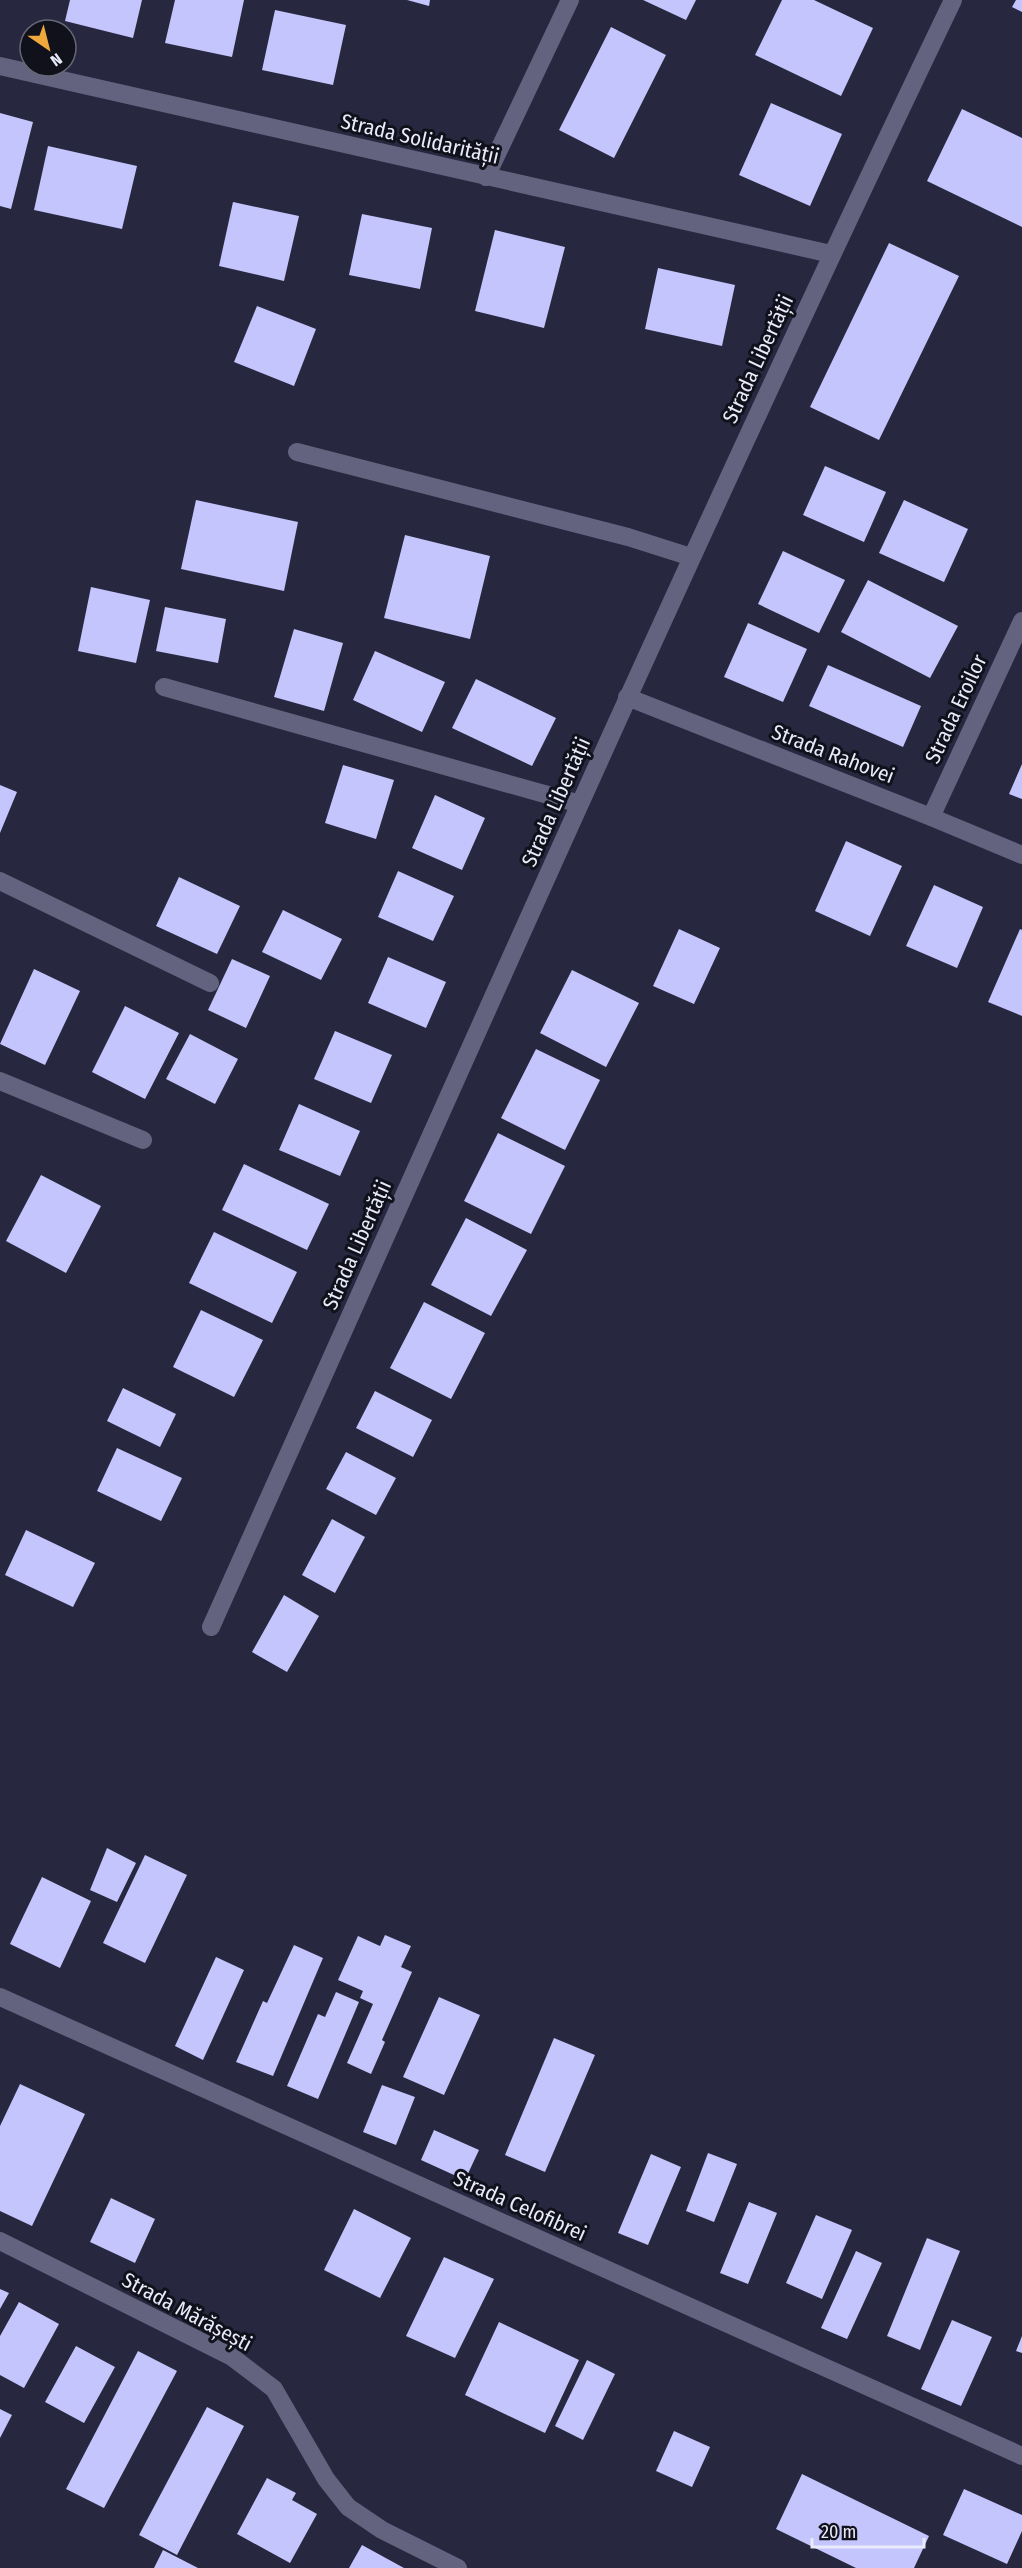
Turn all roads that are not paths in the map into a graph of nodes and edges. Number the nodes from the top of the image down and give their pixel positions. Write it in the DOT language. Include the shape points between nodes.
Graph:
graph roads {
  1 [pos="570,0"];
  2 [pos="953,0"];
  3 [pos="0,66"];
  4 [pos="486,177"];
  5 [pos="831,254"];
  6 [pos="297,453"];
  7 [pos="691,557"];
  8 [pos="1022,621"];
  9 [pos="164,687"];
  10 [pos="627,697"];
  11 [pos="580,804"];
  12 [pos="931,817"];
  13 [pos="1022,855"];
  14 [pos="0,881"];
  15 [pos="210,983"];
  16 [pos="0,1081"];
  17 [pos="143,1140"];
  18 [pos="211,1627"];
  19 [pos="0,1997"];
  20 [pos="0,2241"];
  21 [pos="1022,2456"];
  22 [pos="458,2568"];
  1 -- 4 [label="street"];
  2 -- 5 [label="street, Strada Libertății"];
  3 -- 4 [label="street, Strada Solidarității"];
  4 -- 5 [label="street, Strada Solidarității"];
  5 -- 7 [label="street, Strada Libertății"];
  6 -- 7 [label="street" via="628,537"];
  7 -- 10 [label="street, Strada Libertății"];
  8 -- 12 [label="street, Strada Eroilor"];
  9 -- 11 [label="street"];
  10 -- 11 [label="street, Strada Libertății"];
  10 -- 12 [label="street, Strada Rahovei"];
  11 -- 18 [label="street, Strada Libertății"];
  12 -- 13 [label="street, Strada Rahovei"];
  14 -- 15 [label="street"];
  16 -- 17 [label="street"];
  19 -- 21 [label="street, Strada Celofibrei"];
  20 -- 22 [label="street, Strada Mărășești" via="232,2357 274,2389 326,2479 348,2507 382,2530"];
}
